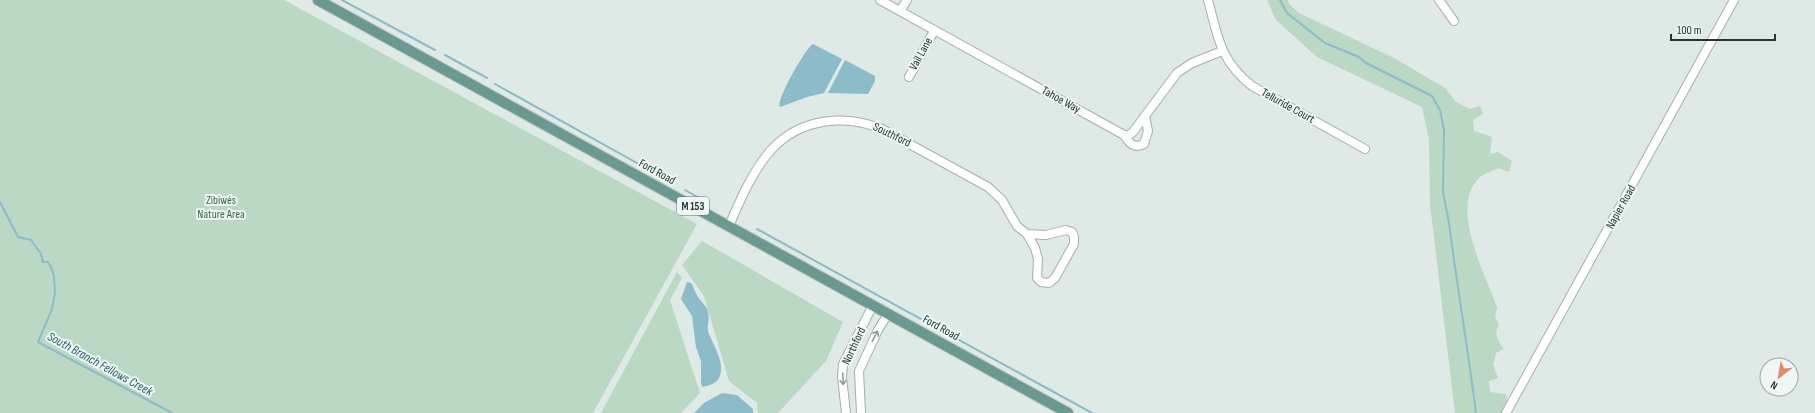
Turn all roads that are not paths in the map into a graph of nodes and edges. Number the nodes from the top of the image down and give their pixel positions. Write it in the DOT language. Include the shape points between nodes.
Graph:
graph roads {
  1 [pos="318,0"];
  2 [pos="880,0"];
  3 [pos="907,0"];
  4 [pos="1208,0"];
  5 [pos="1439,0"];
  6 [pos="1734,0"];
  7 [pos="900,11"];
  8 [pos="1454,22"];
  9 [pos="934,31"];
  10 [pos="1222,51"];
  11 [pos="909,77"];
  12 [pos="1145,116"];
  13 [pos="1124,135"];
  14 [pos="1365,149"];
  15 [pos="729,226"];
  16 [pos="1027,234"];
  17 [pos="873,305"];
  18 [pos="888,314"];
  19 [pos="846,413"];
  20 [pos="861,413"];
  21 [pos="1068,413"];
  22 [pos="1506,413"];
  1 -- 15 [label="main road, Ford Road / M 153"];
  2 -- 7 [label="street, Tahoe Way"];
  3 -- 7 [label="street"];
  4 -- 10 [label="street, Telluride Court"];
  5 -- 8 [label="street"];
  6 -- 22 [label="street, Napier Road"];
  7 -- 9 [label="street, Tahoe Way"];
  9 -- 11 [label="street, Vail Lane"];
  9 -- 13 [label="street, Tahoe Way"];
  10 -- 12 [label="street" via="1192,63 1177,73"];
  10 -- 14 [label="street, Telluride Court" via="1239,76 1252,86"];
  12 -- 13 [label="street" via="1133,132"];
  12 -- 13 [label="street, Tahoe Way" via="1148,131 1144,144 1134,146"];
  15 -- 16 [label="street, Southford" via="751,182 773,148 808,125 843,120 867,123 882,129 988,187 1002,200 1017,226"];
  15 -- 17 [label="main road, Ford Road / M 153"];
  16 -- 16 [label="street, Southford" via="1038,253 1037,278 1041,282 1049,283 1055,278 1074,244 1072,232 1066,230 1046,235"];
  17 -- 18 [label="main road, Ford Road / M 153"];
  17 -- 19 [label="street, Northford, one-way" via="843,364"];
  20 -- 18 [label="street, Northford, one-way" via="859,371"];
  18 -- 21 [label="main road, Ford Road / M 153"];
}
